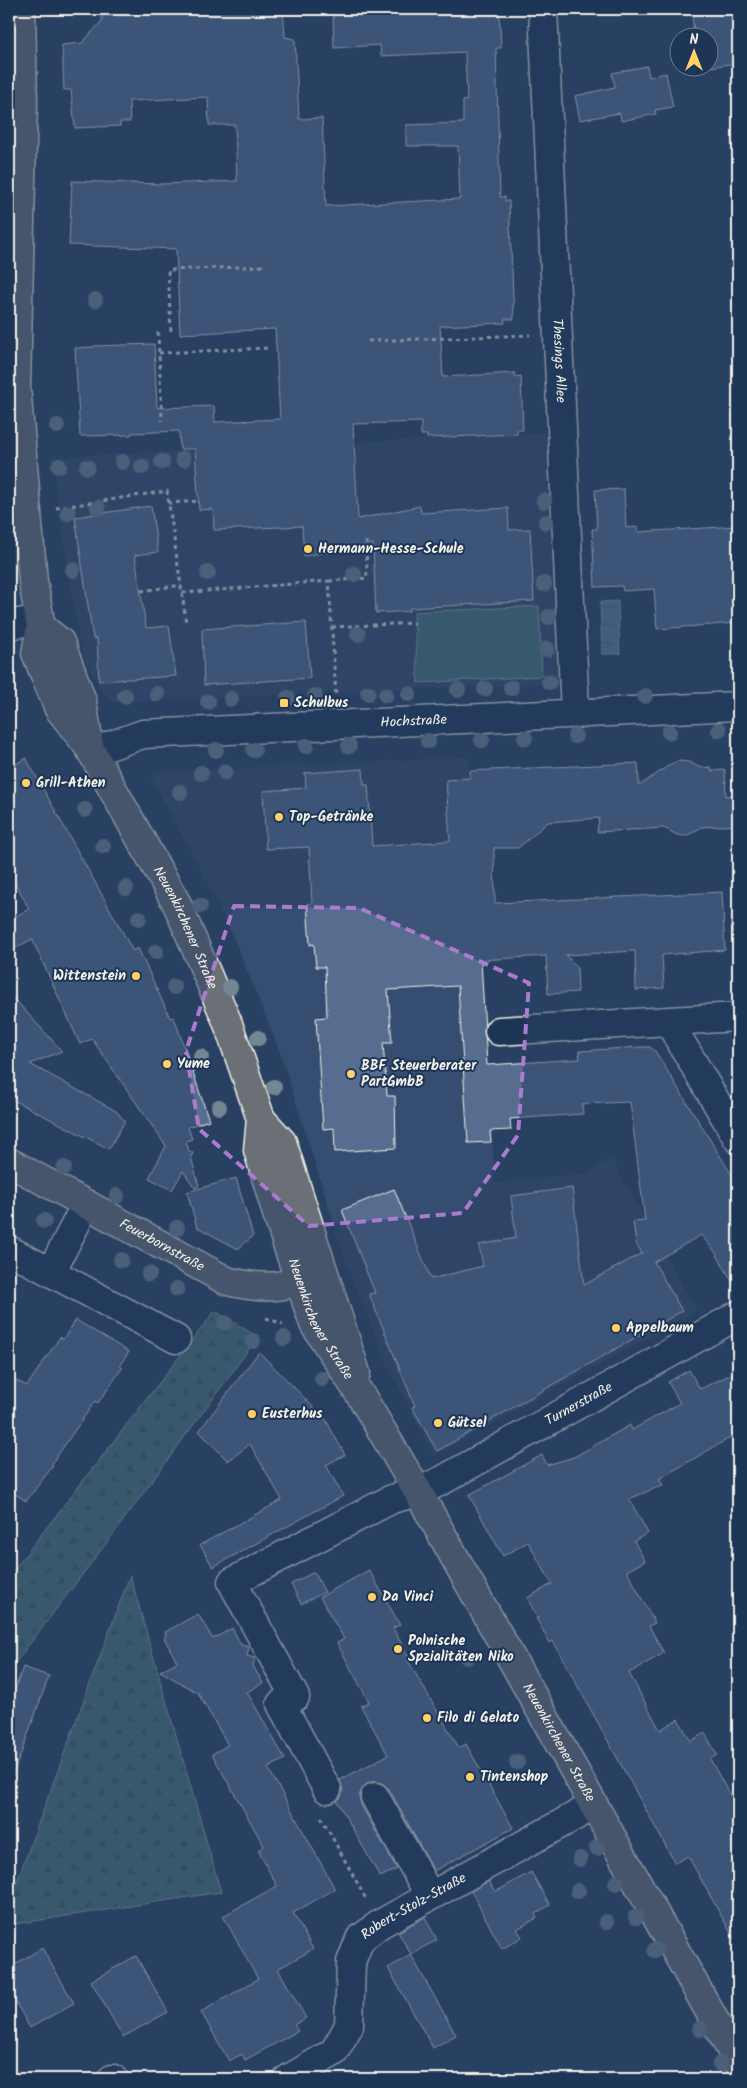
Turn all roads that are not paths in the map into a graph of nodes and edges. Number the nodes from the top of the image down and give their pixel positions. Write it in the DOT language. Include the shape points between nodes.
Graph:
graph roads {
  1 [pos="21,9"];
  2 [pos="544,9"];
  3 [pos="16,102"];
  4 [pos="40,623"];
  5 [pos="9,625"];
  6 [pos="738,706"];
  7 [pos="575,713"];
  8 [pos="90,749"];
  9 [pos="738,1017"];
  10 [pos="669,1022"];
  11 [pos="499,1031"];
  12 [pos="738,1139"];
  13 [pos="9,1162"];
  14 [pos="86,1204"];
  15 [pos="9,1250"];
  16 [pos="51,1272"];
  17 [pos="312,1278"];
  18 [pos="738,1315"];
  19 [pos="176,1339"];
  20 [pos="418,1492"];
  21 [pos="327,1789"];
  22 [pos="375,1798"];
  23 [pos="593,1806"];
  24 [pos="390,1855"];
  25 [pos="423,1900"];
  26 [pos="738,2062"];
  27 [pos="288,2079"];
  1 -- 3 [label="main road"];
  2 -- 7 [label="street, Thesings Allee"];
  3 -- 4 [label="main road" via="16,386 33,581"];
  4 -- 5 [label="street"];
  4 -- 8 [label="main road, Neuenkirchener Straße" via="60,642 82,701"];
  6 -- 7 [label="street, Hochstraße"];
  7 -- 8 [label="street, Hochstraße" via="143,734"];
  8 -- 17 [label="main road, Neuenkirchener Straße" via="176,904 227,1021 261,1119 258,1150"];
  9 -- 10 [label="street"];
  10 -- 11 [label="street"];
  10 -- 12 [label="street"];
  13 -- 14 [label="main road, Feuerbornstraße"];
  14 -- 16 [label="street"];
  14 -- 17 [label="main road, Feuerbornstraße" via="227,1281 253,1287 277,1287"];
  15 -- 16 [label="street"];
  16 -- 19 [label="street"];
  17 -- 20 [label="main road, Neuenkirchener Straße" via="314,1324"];
  18 -- 20 [label="street, Turnerstraße"];
  20 -- 21 [label="street, Turnerstraße" via="392,1499 232,1582 295,1697 281,1704"];
  20 -- 23 [label="main road, Neuenkirchener Straße"];
  22 -- 25 [label="street"];
  23 -- 25 [label="street, Robert-Stolz-Straße"];
  23 -- 26 [label="main road, Neuenkirchener Straße"];
  24 -- 25 [label="street"];
  25 -- 27 [label="street, Robert-Stolz-Straße" via="360,1939 351,1962 350,2026 334,2052"];
}
